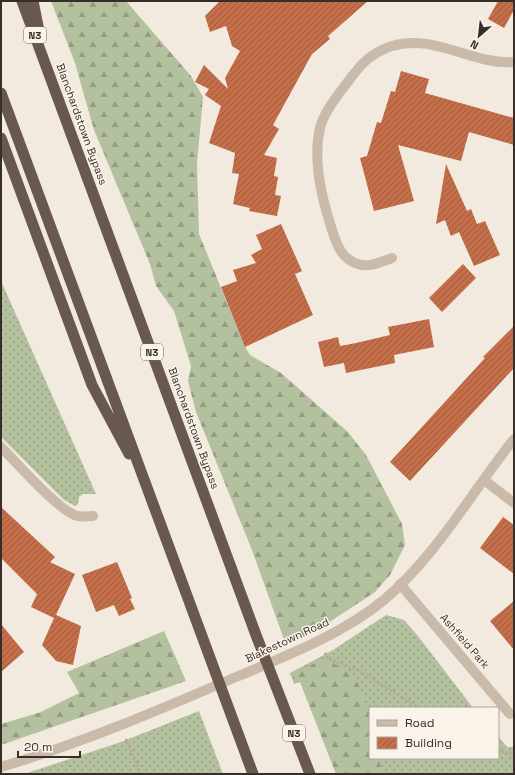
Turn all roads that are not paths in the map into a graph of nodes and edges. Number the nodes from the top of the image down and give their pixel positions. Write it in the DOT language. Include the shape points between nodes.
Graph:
graph roads {
  1 [pos="22,1"];
  2 [pos="33,1"];
  3 [pos="514,62"];
  4 [pos="47,69"];
  5 [pos="1,93"];
  6 [pos="1,138"];
  7 [pos="392,258"];
  8 [pos="514,439"];
  9 [pos="1,447"];
  10 [pos="484,480"];
  11 [pos="149,492"];
  12 [pos="514,503"];
  13 [pos="93,516"];
  14 [pos="400,584"];
  15 [pos="510,714"];
  16 [pos="1,767"];
  17 [pos="253,774"];
  18 [pos="310,774"];
  1 -- 4 [label="highway, Blanchardstown Bypass / N3"];
  2 -- 4 [label="highway, N3"];
  3 -- 7 [label="street" via="495,62 421,42 394,46 373,53 354,73 334,101 320,127 317,159 322,196 335,239 344,257 355,263 368,266"];
  4 -- 18 [label="highway, Blanchardstown Bypass / N3" via="256,635"];
  5 -- 11 [label="highway"];
  6 -- 11 [label="highway" via="92,386"];
  8 -- 10 [label="street, Blakestown Road"];
  9 -- 13 [label="street" via="50,497 71,514"];
  10 -- 12 [label="street"];
  10 -- 14 [label="street, Blakestown Road" via="428,556"];
  11 -- 17 [label="highway"];
  14 -- 15 [label="street, Ashfield Park"];
  14 -- 16 [label="street, Blakestown Road" via="366,613 318,640 121,726"];
}
